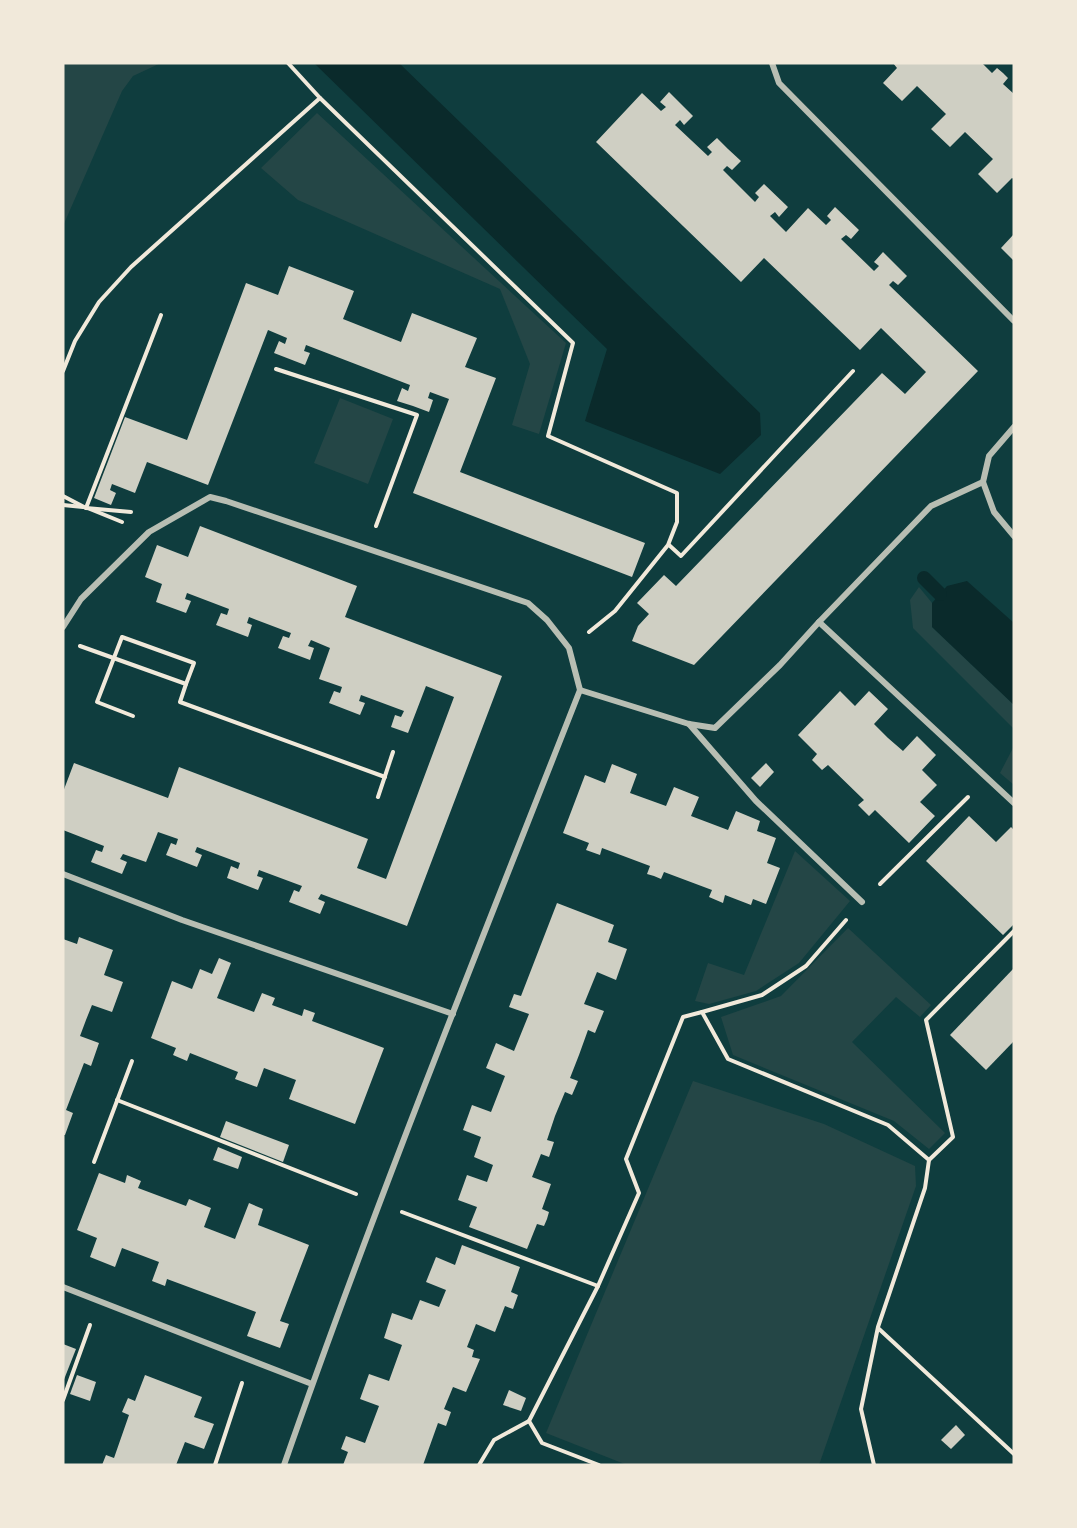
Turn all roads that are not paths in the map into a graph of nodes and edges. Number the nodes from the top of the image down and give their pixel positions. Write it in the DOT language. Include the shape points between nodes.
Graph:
graph roads {
  1 [pos="772,63"];
  2 [pos="1014,321"];
  3 [pos="1014,427"];
  4 [pos="983,482"];
  5 [pos="1014,536"];
  6 [pos="819,622"];
  7 [pos="63,627"];
  8 [pos="580,690"];
  9 [pos="689,724"];
  10 [pos="1014,803"];
  11 [pos="63,874"];
  12 [pos="862,902"];
  13 [pos="453,1014"];
  14 [pos="63,1287"];
  15 [pos="312,1384"];
  16 [pos="284,1465"];
  1 -- 2 [label="street" via="779,84"];
  3 -- 4 [label="street" via="989,456"];
  4 -- 5 [label="street" via="994,512"];
  4 -- 6 [label="street" via="931,506"];
  6 -- 9 [label="street" via="715,728"];
  6 -- 10 [label="street"];
  7 -- 8 [label="street" via="81,599 148,532 210,497 528,603 569,648"];
  8 -- 9 [label="street"];
  8 -- 13 [label="street"];
  9 -- 12 [label="street" via="756,801"];
  11 -- 13 [label="street" via="182,920"];
  13 -- 15 [label="street"];
  14 -- 15 [label="street"];
  15 -- 16 [label="street"];
}
